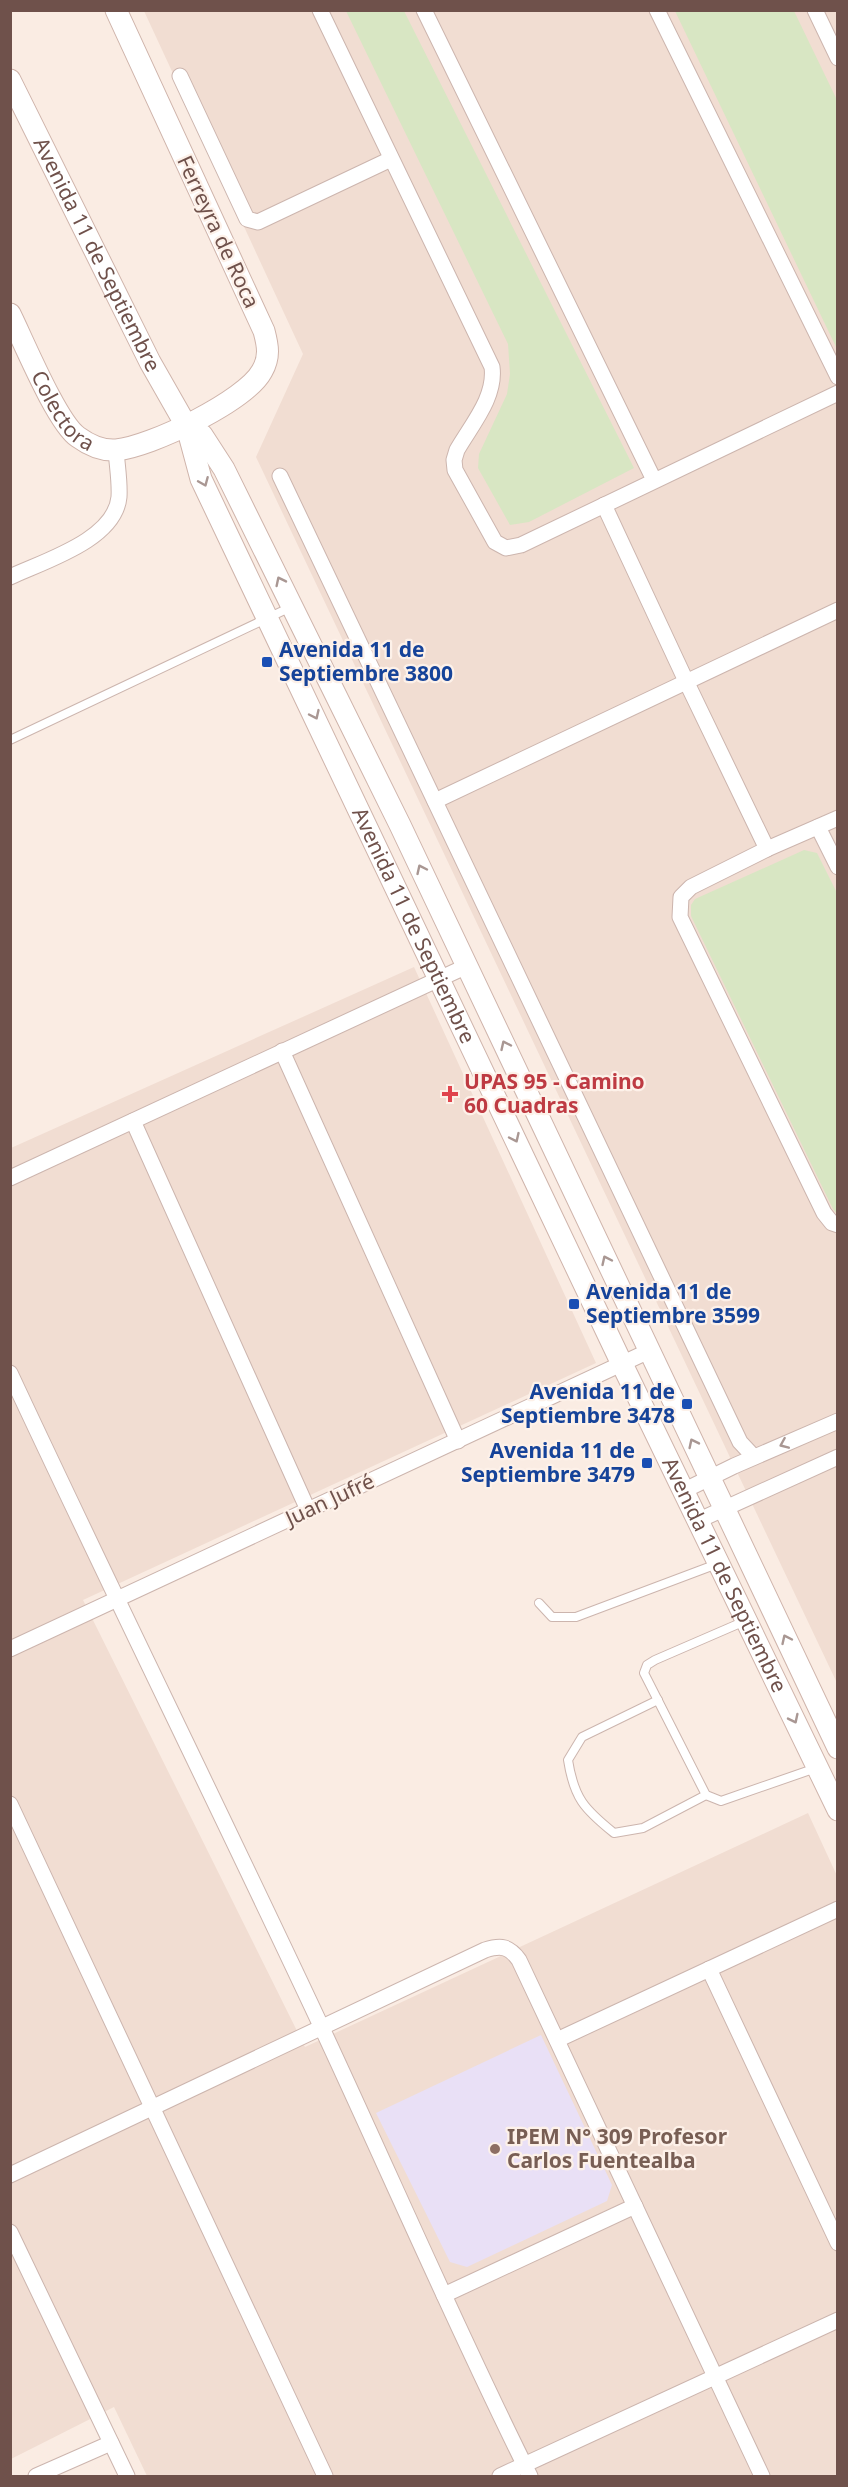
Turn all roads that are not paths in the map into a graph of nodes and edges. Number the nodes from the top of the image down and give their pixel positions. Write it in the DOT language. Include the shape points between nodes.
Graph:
graph roads {
  1 [pos="116,10"];
  2 [pos="320,10"];
  3 [pos="424,10"];
  4 [pos="657,10"];
  5 [pos="815,10"];
  6 [pos="837,58"];
  7 [pos="180,76"];
  8 [pos="10,80"];
  9 [pos="391,159"];
  10 [pos="10,314"];
  11 [pos="837,377"];
  12 [pos="837,393"];
  13 [pos="187,427"];
  14 [pos="116,450"];
  15 [pos="280,476"];
  16 [pos="654,480"];
  17 [pos="604,505"];
  18 [pos="10,577"];
  19 [pos="292,607"];
  20 [pos="837,610"];
  21 [pos="269,617"];
  22 [pos="686,681"];
  23 [pos="10,740"];
  24 [pos="435,801"];
  25 [pos="837,818"];
  26 [pos="818,827"];
  27 [pos="767,849"];
  28 [pos="837,867"];
  29 [pos="467,966"];
  30 [pos="441,980"];
  31 [pos="282,1052"];
  32 [pos="133,1121"];
  33 [pos="10,1178"];
  34 [pos="837,1225"];
  35 [pos="649,1351"];
  36 [pos="622,1364"];
  37 [pos="10,1373"];
  38 [pos="837,1421"];
  39 [pos="458,1441"];
  40 [pos="754,1457"];
  41 [pos="837,1457"];
  42 [pos="710,1478"];
  43 [pos="683,1491"];
  44 [pos="724,1508"];
  45 [pos="308,1510"];
  46 [pos="698,1521"];
  47 [pos="718,1564"];
  48 [pos="116,1600"];
  49 [pos="539,1603"];
  50 [pos="746,1621"];
  51 [pos="10,1649"];
  52 [pos="658,1700"];
  53 [pos="837,1748"];
  54 [pos="817,1767"];
  55 [pos="706,1795"];
  56 [pos="10,1804"];
  57 [pos="837,1810"];
  58 [pos="837,1909"];
  59 [pos="709,1969"];
  60 [pos="321,2026"];
  61 [pos="557,2040"];
  62 [pos="152,2109"];
  63 [pos="10,2175"];
  64 [pos="635,2206"];
  65 [pos="10,2232"];
  66 [pos="837,2244"];
  67 [pos="444,2295"];
  68 [pos="837,2320"];
  69 [pos="716,2377"];
  70 [pos="111,2443"];
  71 [pos="527,2471"];
  72 [pos="36,2476"];
  73 [pos="127,2476"];
  74 [pos="325,2476"];
  75 [pos="500,2476"];
  76 [pos="762,2476"];
  1 -- 13 [label="main road, Ferreyra de Roca" via="264,331 268,349 261,373 246,389"];
  2 -- 9 [label="street"];
  3 -- 16 [label="street"];
  4 -- 11 [label="street"];
  5 -- 6 [label="street"];
  7 -- 9 [label="street" via="247,219 258,222"];
  8 -- 13 [label="main road, Avenida 11 de Septiembre" via="150,362"];
  9 -- 17 [label="street" via="492,367 491,393 454,460 455,470 489,535 506,548 521,545"];
  10 -- 14 [label="main road, Colectora" via="62,419 76,436 98,448"];
  12 -- 16 [label="street"];
  13 -- 14 [label="main road, Colectora"];
  19 -- 13 [label="main road, Avenida 11 de Septiembre, one-way" via="216,455 202,435"];
  13 -- 21 [label="main road, Avenida 11 de Septiembre, one-way" via="201,479"];
  14 -- 18 [label="street" via="119,498 107,525 93,538"];
  15 -- 24 [label="street"];
  16 -- 17 [label="street"];
  17 -- 22 [label="street"];
  19 -- 21 [label="lane"];
  29 -- 19 [label="main road, Avenida 11 de Septiembre, one-way"];
  20 -- 22 [label="street"];
  21 -- 23 [label="lane"];
  21 -- 30 [label="main road, Avenida 11 de Septiembre, one-way"];
  22 -- 24 [label="street"];
  22 -- 27 [label="street"];
  24 -- 40 [label="street" via="740,1442"];
  25 -- 26 [label="street"];
  26 -- 27 [label="street"];
  26 -- 28 [label="street"];
  27 -- 34 [label="street" via="691,887 681,897 680,917 824,1213"];
  29 -- 30 [label="street"];
  35 -- 29 [label="main road, Avenida 11 de Septiembre, one-way"];
  30 -- 31 [label="street"];
  30 -- 36 [label="main road, Avenida 11 de Septiembre, one-way"];
  31 -- 32 [label="street"];
  31 -- 39 [label="street"];
  32 -- 33 [label="street"];
  32 -- 45 [label="street"];
  35 -- 36 [label="street, Juan Jufré"];
  42 -- 35 [label="main road, Avenida 11 de Septiembre, one-way"];
  36 -- 39 [label="street, Juan Jufré"];
  36 -- 43 [label="main road, Avenida 11 de Septiembre"];
  37 -- 48 [label="street"];
  38 -- 40 [label="street, one-way"];
  39 -- 45 [label="street, Juan Jufré"];
  40 -- 42 [label="street"];
  41 -- 44 [label="street"];
  42 -- 43 [label="street"];
  42 -- 44 [label="main road, Avenida 11 de Septiembre"];
  43 -- 46 [label="main road, Avenida 11 de Septiembre"];
  44 -- 46 [label="street"];
  53 -- 44 [label="main road, Avenida 11 de Septiembre, one-way"];
  45 -- 48 [label="street, Juan Jufré"];
  46 -- 47 [label="main road, Avenida 11 de Septiembre"];
  47 -- 49 [label="lane" via="576,1617 552,1617"];
  47 -- 50 [label="main road, Avenida 11 de Septiembre"];
  48 -- 51 [label="street, Juan Jufré"];
  48 -- 60 [label="street"];
  50 -- 52 [label="lane" via="647,1665 644,1673"];
  50 -- 54 [label="main road, Avenida 11 de Septiembre, one-way"];
  52 -- 55 [label="lane"];
  52 -- 55 [label="lane" via="582,1737 568,1760 572,1785 589,1814 614,1833 643,1828"];
  54 -- 55 [label="lane" via="721,1801"];
  54 -- 57 [label="main road, Avenida 11 de Septiembre"];
  56 -- 62 [label="street"];
  58 -- 59 [label="street"];
  59 -- 61 [label="street"];
  59 -- 66 [label="street"];
  60 -- 61 [label="street" via="500,1946 512,1951 519,1960"];
  60 -- 62 [label="street"];
  60 -- 67 [label="street"];
  61 -- 64 [label="street"];
  62 -- 63 [label="street"];
  62 -- 74 [label="street"];
  64 -- 67 [label="street"];
  64 -- 69 [label="street"];
  65 -- 70 [label="street"];
  67 -- 71 [label="street"];
  68 -- 69 [label="street"];
  69 -- 71 [label="street"];
  69 -- 76 [label="street"];
  70 -- 72 [label="street"];
  70 -- 73 [label="street"];
  71 -- 75 [label="street"];
}
